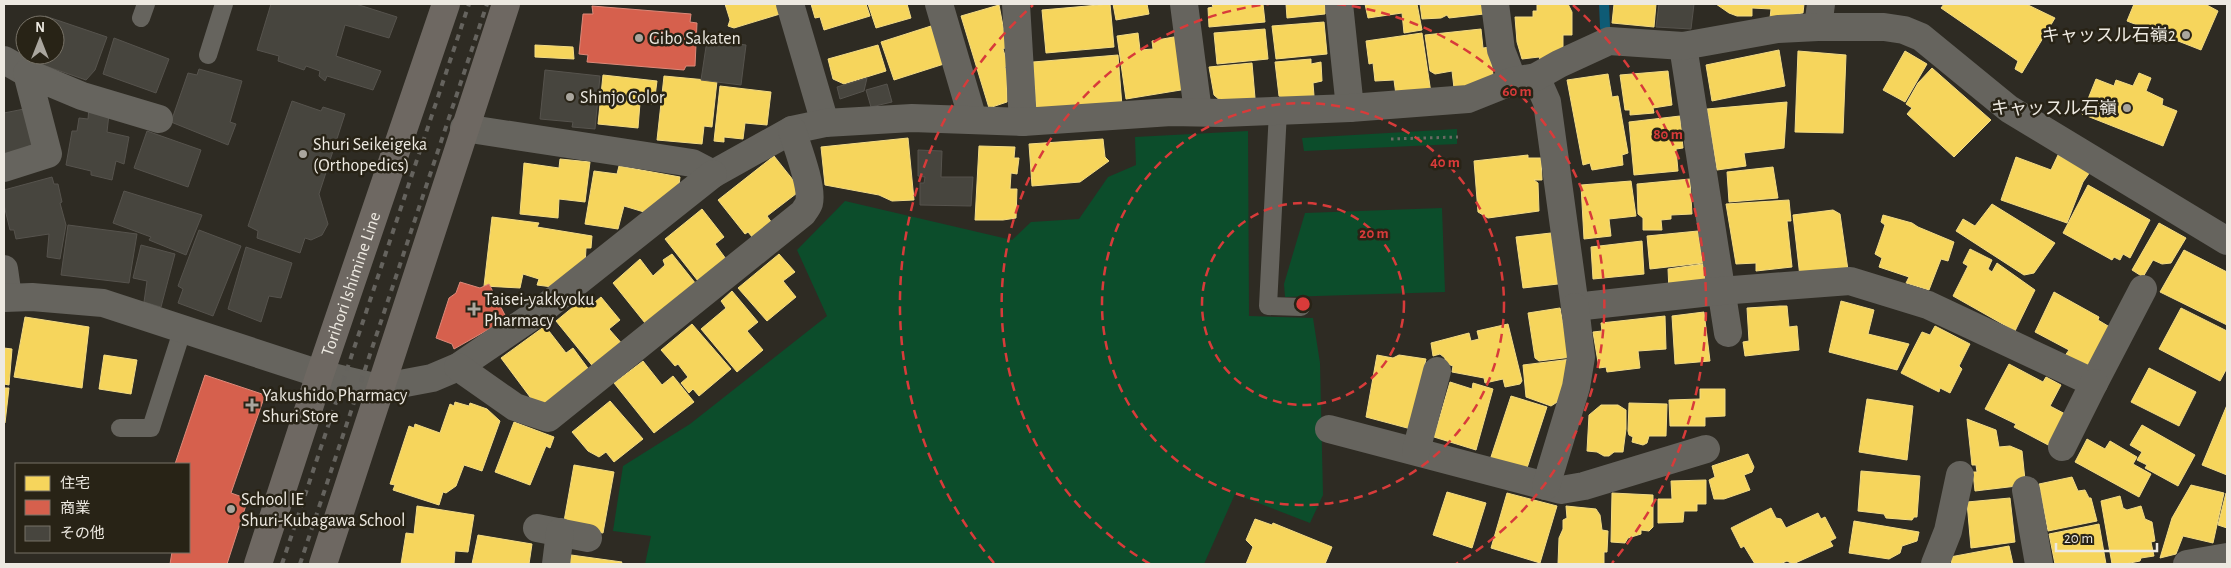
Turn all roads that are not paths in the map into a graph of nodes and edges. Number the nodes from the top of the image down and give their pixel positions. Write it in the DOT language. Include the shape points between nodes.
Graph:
graph roads {
  1 [pos="224,4"];
  2 [pos="446,4"];
  3 [pos="506,4"];
  4 [pos="790,4"];
  5 [pos="939,4"];
  6 [pos="1016,4"];
  7 [pos="1184,4"];
  8 [pos="1339,4"];
  9 [pos="1495,4"];
  10 [pos="1820,16"];
  11 [pos="1683,46"];
  12 [pos="208,55"];
  13 [pos="16,66"];
  14 [pos="1525,79"];
  15 [pos="1350,108"];
  16 [pos="1278,111"];
  17 [pos="1198,112"];
  18 [pos="159,119"];
  19 [pos="973,120"];
  20 [pos="1024,122"];
  21 [pos="825,123"];
  22 [pos="464,128"];
  23 [pos="792,130"];
  24 [pos="4,168"];
  25 [pos="713,174"];
  26 [pos="2227,241"];
  27 [pos="4,269"];
  28 [pos="2143,289"];
  29 [pos="1720,291"];
  30 [pos="6,298"];
  31 [pos="1301,307"];
  32 [pos="1575,307"];
  33 [pos="183,328"];
  34 [pos="1728,333"];
  35 [pos="458,367"];
  36 [pos="1437,371"];
  37 [pos="320,374"];
  38 [pos="2094,383"];
  39 [pos="379,388"];
  40 [pos="120,428"];
  41 [pos="1329,429"];
  42 [pos="2062,447"];
  43 [pos="1706,449"];
  44 [pos="1416,451"];
  45 [pos="1960,475"];
  46 [pos="1546,486"];
  47 [pos="2026,490"];
  48 [pos="588,538"];
  49 [pos="2227,557"];
  50 [pos="258,564"];
  51 [pos="323,564"];
  52 [pos="556,564"];
  53 [pos="1935,564"];
  54 [pos="2039,564"];
  55 [pos="2188,564"];
  1 -- 12 [label="lane"];
  2 -- 37 [label="street, Torihori Ishimine Line"];
  3 -- 22 [label="street"];
  4 -- 21 [label="street"];
  5 -- 19 [label="street"];
  6 -- 20 [label="street"];
  7 -- 17 [label="street"];
  8 -- 15 [label="street"];
  9 -- 14 [label="street" via="1502,50"];
  10 -- 11 [label="street" via="1778,29"];
  10 -- 26 [label="street" via="1904,30 1920,37 2009,109"];
  11 -- 14 [label="street" via="1609,41"];
  11 -- 29 [label="street"];
  13 -- 18 [label="street" via="82,96"];
  13 -- 24 [label="street" via="48,154"];
  14 -- 15 [label="street" via="1468,99"];
  14 -- 32 [label="street" via="1547,102"];
  15 -- 16 [label="street"];
  16 -- 17 [label="street"];
  16 -- 31 [label="lane" via="1268,306"];
  17 -- 20 [label="street"];
  19 -- 20 [label="street"];
  19 -- 21 [label="street" via="912,118"];
  21 -- 23 [label="street"];
  22 -- 25 [label="street" via="692,163"];
  22 -- 39 [label="street"];
  23 -- 25 [label="street"];
  23 -- 35 [label="street" via="802,157 808,190 809,203 803,213 548,418 515,407"];
  25 -- 35 [label="street" via="543,309"];
  27 -- 30 [label="street"];
  28 -- 38 [label="street"];
  29 -- 32 [label="street"];
  29 -- 34 [label="street"];
  29 -- 38 [label="street" via="1850,281 1928,305"];
  30 -- 33 [label="street" via="103,303"];
  32 -- 46 [label="street" via="1582,357"];
  33 -- 37 [label="street"];
  33 -- 40 [label="lane" via="151,428"];
  35 -- 39 [label="street" via="432,378"];
  36 -- 44 [label="street"];
  37 -- 39 [label="street"];
  37 -- 50 [label="street, Torihori Ishimine Line"];
  38 -- 42 [label="street"];
  39 -- 51 [label="street"];
  41 -- 44 [label="street"];
  43 -- 46 [label="street" via="1584,486 1561,490"];
  44 -- 46 [label="street"];
  45 -- 53 [label="street" via="1948,531"];
  47 -- 54 [label="street"];
  48 -- 52 [label="street" via="549,530"];
  49 -- 55 [label="street"];
}
